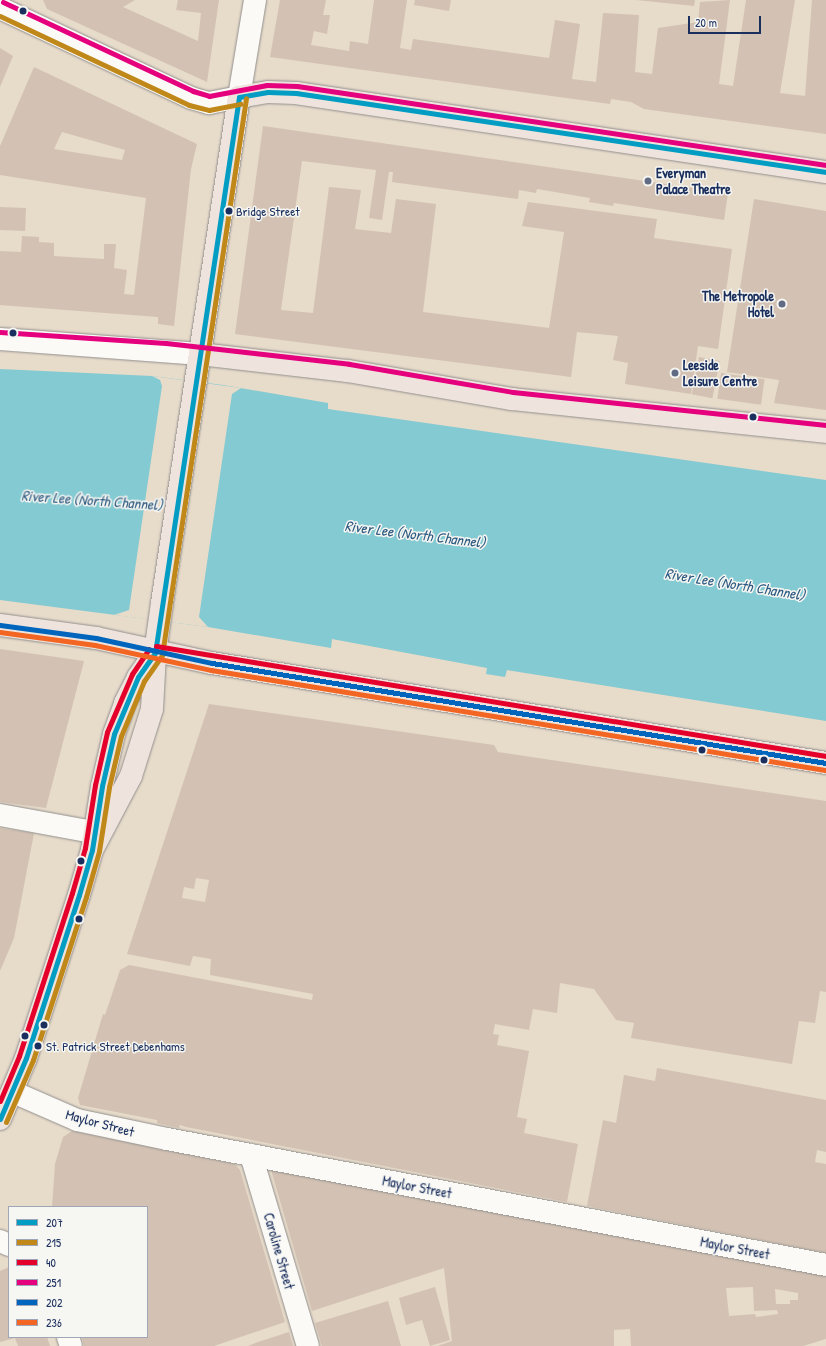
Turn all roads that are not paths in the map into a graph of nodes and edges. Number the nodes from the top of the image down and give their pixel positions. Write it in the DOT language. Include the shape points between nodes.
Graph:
graph roads {
  1 [pos="255,0"];
  2 [pos="0,8"];
  3 [pos="239,97"];
  4 [pos="826,172"];
  5 [pos="0,339"];
  6 [pos="200,354"];
  7 [pos="826,432"];
  8 [pos="0,625"];
  9 [pos="155,653"];
  10 [pos="826,763"];
  11 [pos="0,816"];
  12 [pos="93,841"];
  13 [pos="13,1092"];
  14 [pos="0,1119"];
  15 [pos="251,1155"];
  16 [pos="826,1265"];
  17 [pos="308,1346"];
  1 -- 3 [label="street"];
  2 -- 3 [label="street" via="191,98 209,103"];
  3 -- 4 [label="main road" via="268,92 310,95"];
  3 -- 6 [label="main road"];
  5 -- 6 [label="street"];
  6 -- 7 [label="main road" via="348,371 512,398"];
  6 -- 9 [label="main road"];
  8 -- 9 [label="main road" via="96,638"];
  9 -- 10 [label="main road"];
  9 -- 12 [label="main road" via="138,677 116,728"];
  9 -- 12 [label="main road" via="152,709 144,742 131,776"];
  11 -- 12 [label="street"];
  12 -- 13 [label="main road"];
  13 -- 14 [label="main road"];
  13 -- 15 [label="street, Maylor Street" via="77,1120"];
  15 -- 16 [label="street, Maylor Street"];
  15 -- 17 [label="street, Caroline Street"];
}
